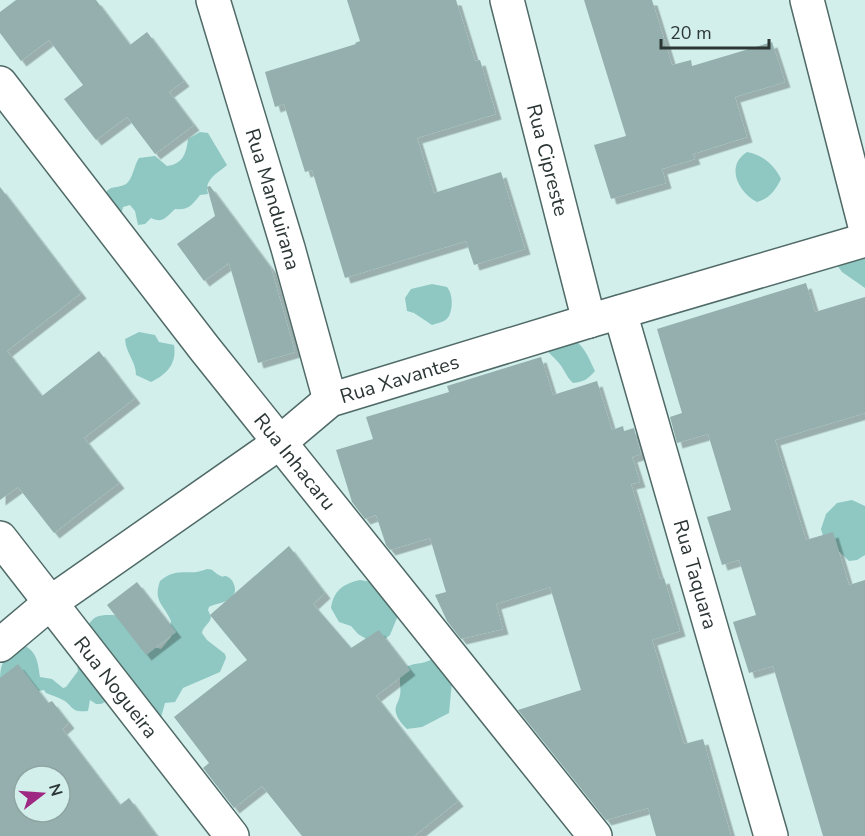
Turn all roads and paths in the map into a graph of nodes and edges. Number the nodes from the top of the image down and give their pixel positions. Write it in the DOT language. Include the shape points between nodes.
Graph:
graph roads {
  1 [pos="213,0"];
  2 [pos="507,0"];
  3 [pos="807,0"];
  4 [pos="0,83"];
  5 [pos="865,226"];
  6 [pos="865,240"];
  7 [pos="620,312"];
  8 [pos="589,321"];
  9 [pos="330,400"];
  10 [pos="279,443"];
  11 [pos="0,538"];
  12 [pos="50,603"];
  13 [pos="0,645"];
  14 [pos="232,836"];
  15 [pos="594,836"];
  16 [pos="771,836"];
  1 -- 9 [label="street, Rua Manduirana"];
  2 -- 8 [label="street, Rua Cipreste"];
  3 -- 5 [label="street"];
  4 -- 10 [label="street, Rua Inhacaru"];
  6 -- 7 [label="street, Rua Xavantes"];
  7 -- 8 [label="street, Rua Xavantes"];
  7 -- 16 [label="street, Rua Taquara"];
  8 -- 9 [label="street, Rua Xavantes"];
  9 -- 10 [label="street, Rua Xavantes"];
  10 -- 12 [label="street, Rua Xavantes"];
  10 -- 15 [label="street, Rua Inhacaru"];
  11 -- 12 [label="street, Rua Nogueira"];
  12 -- 13 [label="street, Rua Xavantes"];
  12 -- 14 [label="street, Rua Nogueira"];
}
